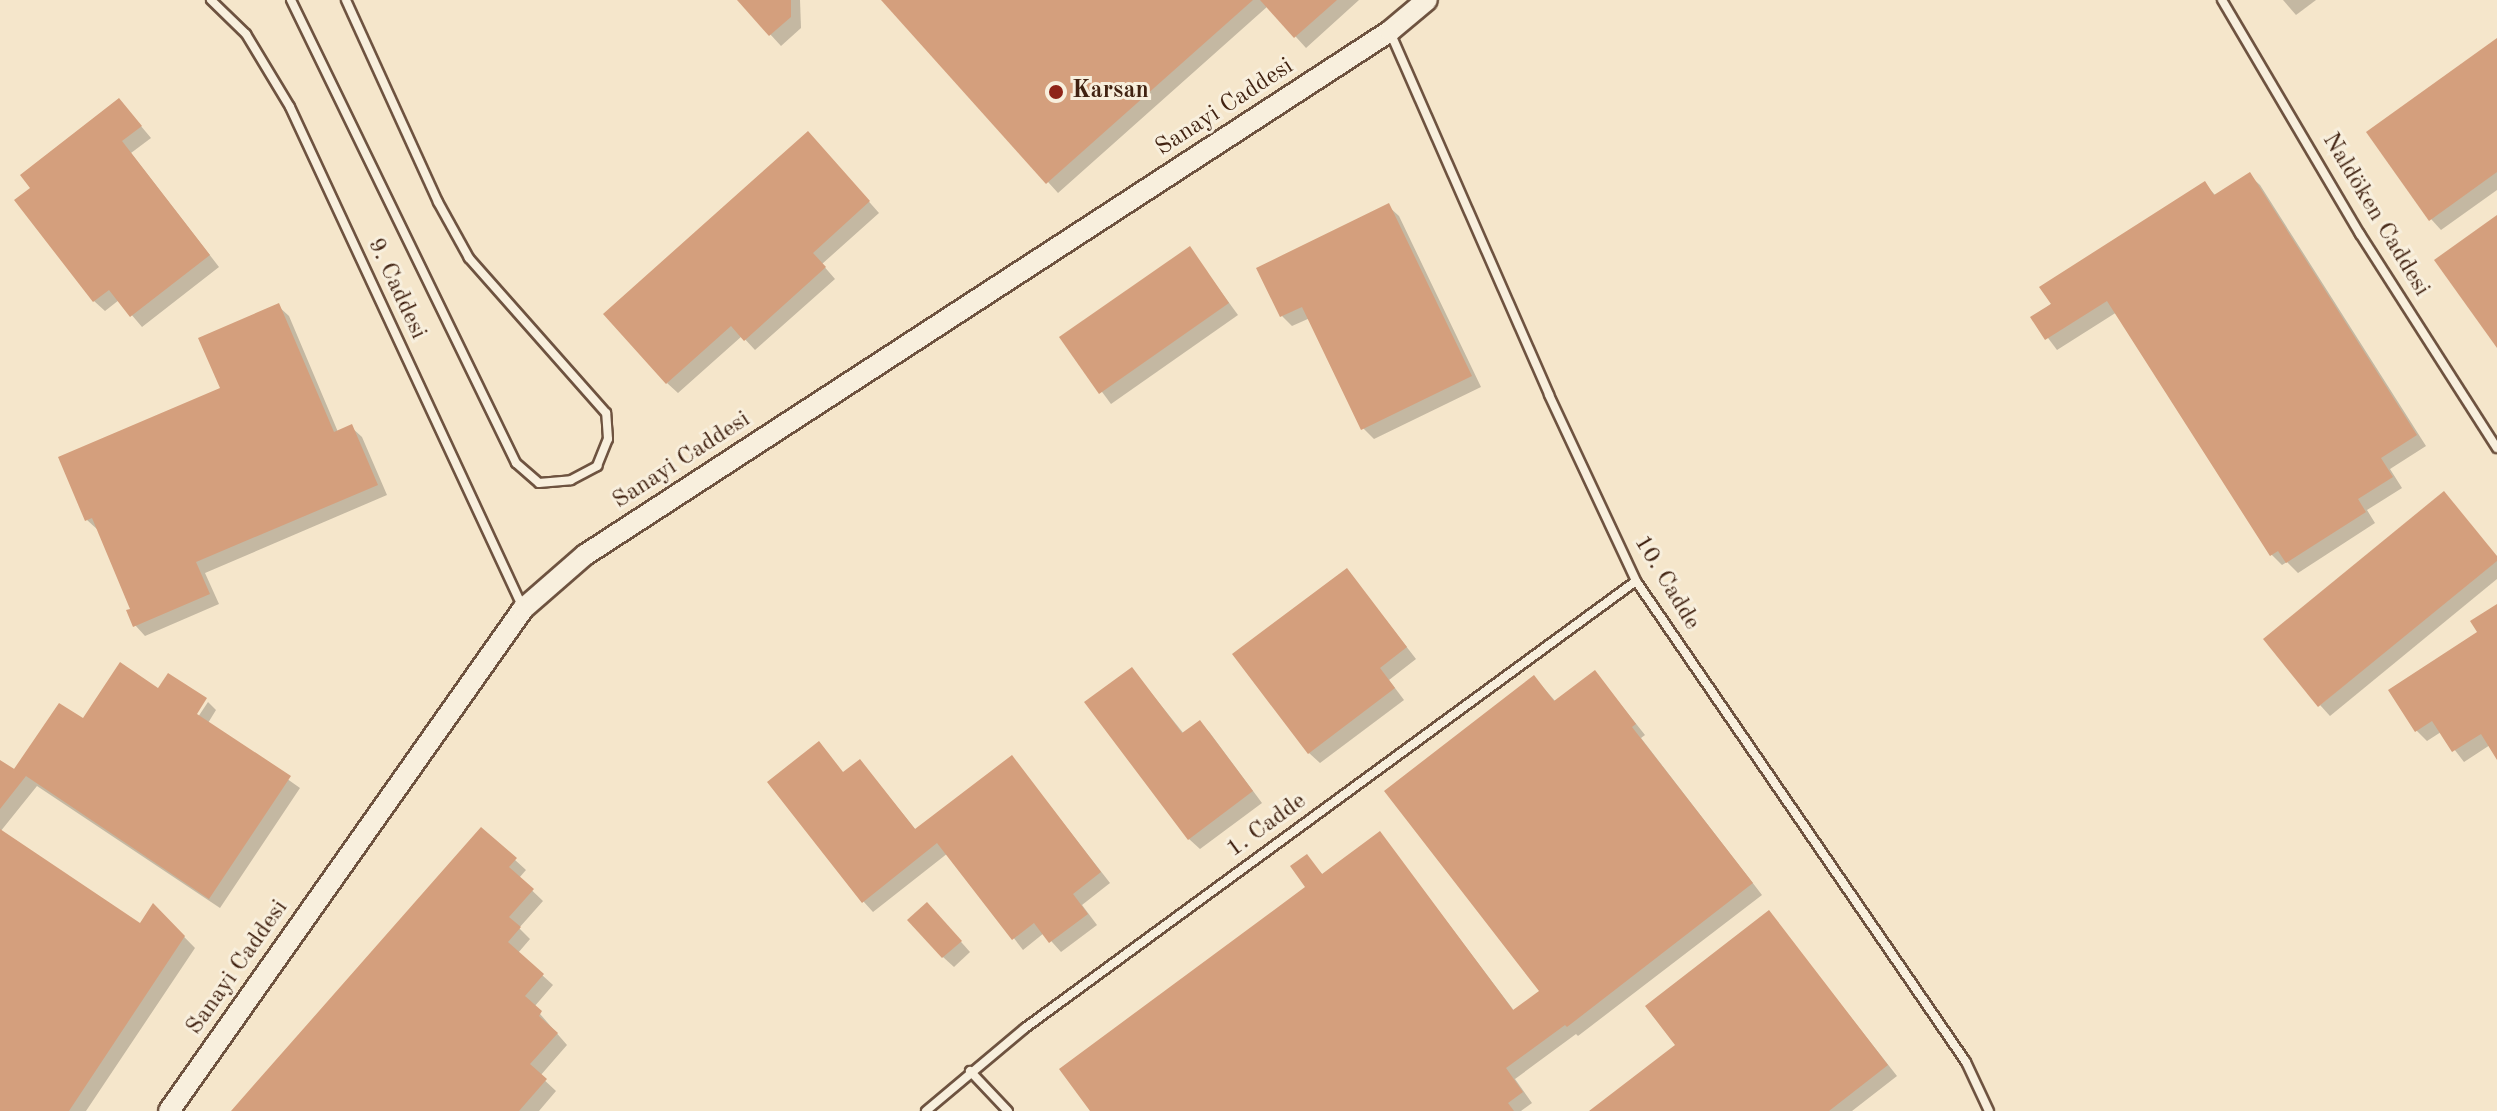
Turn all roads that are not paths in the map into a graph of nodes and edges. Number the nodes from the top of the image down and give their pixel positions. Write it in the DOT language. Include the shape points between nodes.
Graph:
graph roads {
  1 [pos="211,0"];
  2 [pos="291,0"];
  3 [pos="346,0"];
  4 [pos="1427,0"];
  5 [pos="2222,0"];
  6 [pos="1390,31"];
  7 [pos="2497,448"];
  8 [pos="1636,581"];
  9 [pos="523,609"];
  10 [pos="970,1071"];
  11 [pos="169,1111"];
  12 [pos="926,1111"];
  13 [pos="1008,1111"];
  14 [pos="1989,1111"];
  1 -- 9 [label="lane, 9. Caddesi" via="246,34 290,107"];
  2 -- 3 [label="lane" via="516,463 539,483 571,480 597,466 608,439 606,413 469,258"];
  4 -- 6 [label="street, Sanayi Caddesi"];
  5 -- 7 [label="lane, Naldöken Caddesi" via="2360,234"];
  6 -- 8 [label="lane, 10. Cadde"];
  6 -- 9 [label="street, Sanayi Caddesi" via="585,555"];
  8 -- 10 [label="lane, 1. Cadde"];
  8 -- 14 [label="lane, 10. Cadde" via="1966,1062"];
  9 -- 11 [label="street, Sanayi Caddesi"];
  10 -- 12 [label="lane, 1. Cadde"];
  10 -- 13 [label="lane"];
}
